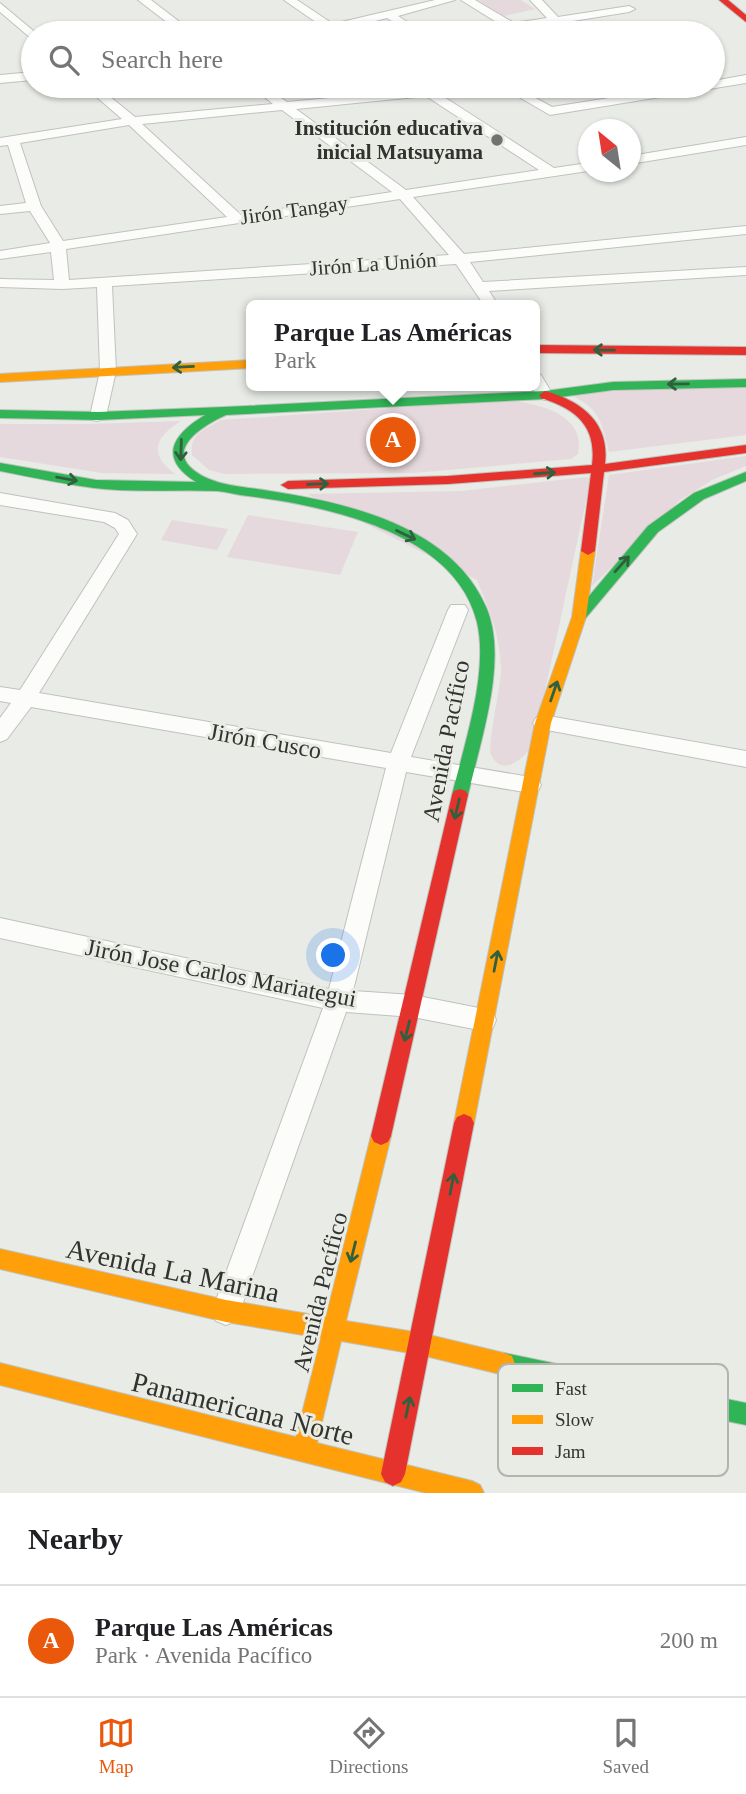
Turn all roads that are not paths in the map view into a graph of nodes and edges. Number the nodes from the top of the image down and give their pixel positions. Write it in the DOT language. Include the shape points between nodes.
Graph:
graph roads {
  1 [pos="144,0"];
  2 [pos="290,0"];
  3 [pos="449,0"];
  4 [pos="467,0"];
  5 [pos="536,0"];
  6 [pos="723,0"];
  7 [pos="0,6"];
  8 [pos="629,9"];
  9 [pos="389,15"];
  10 [pos="746,19"];
  11 [pos="555,20"];
  12 [pos="172,21"];
  13 [pos="320,21"];
  14 [pos="369,21"];
  15 [pos="399,21"];
  16 [pos="502,21"];
  17 [pos="551,21"];
  18 [pos="21,29"];
  19 [pos="21,76"];
  20 [pos="0,79"];
  21 [pos="746,79"];
  22 [pos="725,83"];
  23 [pos="104,98"];
  24 [pos="273,98"];
  25 [pos="350,98"];
  26 [pos="439,98"];
  27 [pos="527,98"];
  28 [pos="540,98"];
  29 [pos="631,98"];
  30 [pos="283,106"];
  31 [pos="550,111"];
  32 [pos="132,121"];
  33 [pos="7,141"];
  34 [pos="746,141"];
  35 [pos="641,158"];
  36 [pos="578,169"];
  37 [pos="552,173"];
  38 [pos="403,194"];
  39 [pos="34,206"];
  40 [pos="0,210"];
  41 [pos="237,219"];
  42 [pos="746,230"];
  43 [pos="58,245"];
  44 [pos="0,255"];
  45 [pos="460,259"];
  46 [pos="746,271"];
  47 [pos="104,281"];
  48 [pos="0,283"];
  49 [pos="62,285"];
  50 [pos="480,287"];
  51 [pos="488,300"];
  52 [pos="540,349"];
  53 [pos="746,351"];
  54 [pos="246,363"];
  55 [pos="108,371"];
  56 [pos="0,378"];
  57 [pos="746,383"];
  58 [pos="540,387"];
  59 [pos="545,395"];
  60 [pos="224,411"];
  61 [pos="0,414"];
  62 [pos="98,416"];
  63 [pos="746,449"];
  64 [pos="0,467"];
  65 [pos="598,469"];
  66 [pos="746,475"];
  67 [pos="225,487"];
  68 [pos="0,499"];
  69 [pos="458,610"];
  70 [pos="579,617"];
  71 [pos="0,694"];
  72 [pos="25,699"];
  73 [pos="543,723"];
  74 [pos="0,734"];
  75 [pos="746,759"];
  76 [pos="397,765"];
  77 [pos="465,776"];
  78 [pos="530,785"];
  79 [pos="0,928"];
  80 [pos="338,1001"];
  81 [pos="413,1006"];
  82 [pos="484,1020"];
  83 [pos="0,1259"];
  84 [pos="226,1311"];
  85 [pos="333,1330"];
  86 [pos="421,1344"];
  87 [pos="502,1364"];
  88 [pos="0,1374"];
  89 [pos="728,1410"];
  90 [pos="746,1414"];
  91 [pos="304,1450"];
  92 [pos="393,1474"];
  93 [pos="472,1493"];
  1 -- 12 [label="street"];
  2 -- 13 [label="street"];
  3 -- 9 [label="street"];
  4 -- 16 [label="street"];
  5 -- 11 [label="street"];
  6 -- 10 [label="main road"];
  7 -- 18 [label="street"];
  8 -- 11 [label="street"];
  9 -- 14 [label="street"];
  9 -- 15 [label="street"];
  11 -- 17 [label="street"];
  19 -- 20 [label="street"];
  21 -- 22 [label="street"];
  23 -- 32 [label="street"];
  24 -- 30 [label="street"];
  25 -- 30 [label="street"];
  26 -- 37 [label="street"];
  27 -- 31 [label="street"];
  28 -- 31 [label="street"];
  29 -- 31 [label="street"];
  30 -- 32 [label="street"];
  30 -- 38 [label="street"];
  32 -- 33 [label="street"];
  32 -- 41 [label="street"];
  33 -- 39 [label="street"];
  34 -- 35 [label="street"];
  36 -- 37 [label="street, Jirón Tangay"];
  37 -- 38 [label="street, Jirón Tangay"];
  38 -- 41 [label="street, Jirón Tangay"];
  38 -- 45 [label="street"];
  39 -- 40 [label="street"];
  39 -- 43 [label="street"];
  41 -- 43 [label="street, Jirón Tangay"];
  42 -- 45 [label="street, Jirón La Unión"];
  43 -- 44 [label="street, Jirón Tangay"];
  43 -- 49 [label="street"];
  45 -- 47 [label="street, Jirón La Unión"];
  45 -- 50 [label="street"];
  46 -- 50 [label="street"];
  47 -- 49 [label="street, Jirón La Unión"];
  47 -- 55 [label="street"];
  48 -- 49 [label="street, Jirón La Unión"];
  50 -- 51 [label="street"];
  53 -- 52 [label="main road, one-way"];
  54 -- 55 [label="main road, one-way"];
  55 -- 56 [label="main road"];
  55 -- 62 [label="street"];
  57 -- 59 [label="main road, one-way" via="613,386"];
  58 -- 59 [label="street"];
  59 -- 60 [label="main road"];
  59 -- 65 [label="main road" via="592,421 601,448"];
  60 -- 62 [label="main road"];
  60 -- 67 [label="main road, one-way" via="192,426 178,450 190,473"];
  61 -- 62 [label="main road"];
  63 -- 65 [label="main road"];
  64 -- 67 [label="main road, one-way" via="96,484"];
  67 -- 65 [label="main road, one-way" via="447,480"];
  65 -- 70 [label="main road"];
  70 -- 66 [label="main road, one-way" via="653,529 699,496"];
  67 -- 77 [label="main road, Avenida Pacífico, one-way" via="319,503 374,520 423,543 455,569 481,610 487,645"];
  68 -- 72 [label="street" via="109,517 128,534"];
  69 -- 76 [label="street"];
  73 -- 70 [label="main road, one-way"];
  71 -- 72 [label="street, Jirón Cusco"];
  72 -- 74 [label="street"];
  72 -- 76 [label="street, Jirón Cusco"];
  73 -- 75 [label="street"];
  73 -- 78 [label="main road"];
  76 -- 77 [label="street, Jirón Cusco"];
  76 -- 80 [label="street"];
  77 -- 78 [label="street, Jirón Cusco"];
  77 -- 81 [label="main road, Avenida Pacífico, one-way"];
  82 -- 78 [label="main road, one-way"];
  79 -- 80 [label="street, Jirón Jose Carlos Mariategui"];
  80 -- 81 [label="street, Jirón Jose Carlos Mariategui"];
  80 -- 84 [label="street"];
  81 -- 82 [label="street, Jirón Jose Carlos Mariategui"];
  81 -- 85 [label="main road, Avenida Pacífico, one-way"];
  86 -- 82 [label="main road, one-way"];
  83 -- 84 [label="main road, Avenida La Marina"];
  84 -- 85 [label="main road, Avenida La Marina"];
  85 -- 86 [label="main road, Avenida La Marina"];
  85 -- 91 [label="main road, Avenida Pacífico"];
  86 -- 87 [label="main road, Avenida La Marina"];
  92 -- 86 [label="main road, one-way"];
  88 -- 91 [label="main road, Panamericana Norte"];
  89 -- 90 [label="main road, Avenida La Marina"];
  91 -- 92 [label="main road, Panamericana Norte"];
  92 -- 93 [label="main road, Panamericana Norte"];
}
